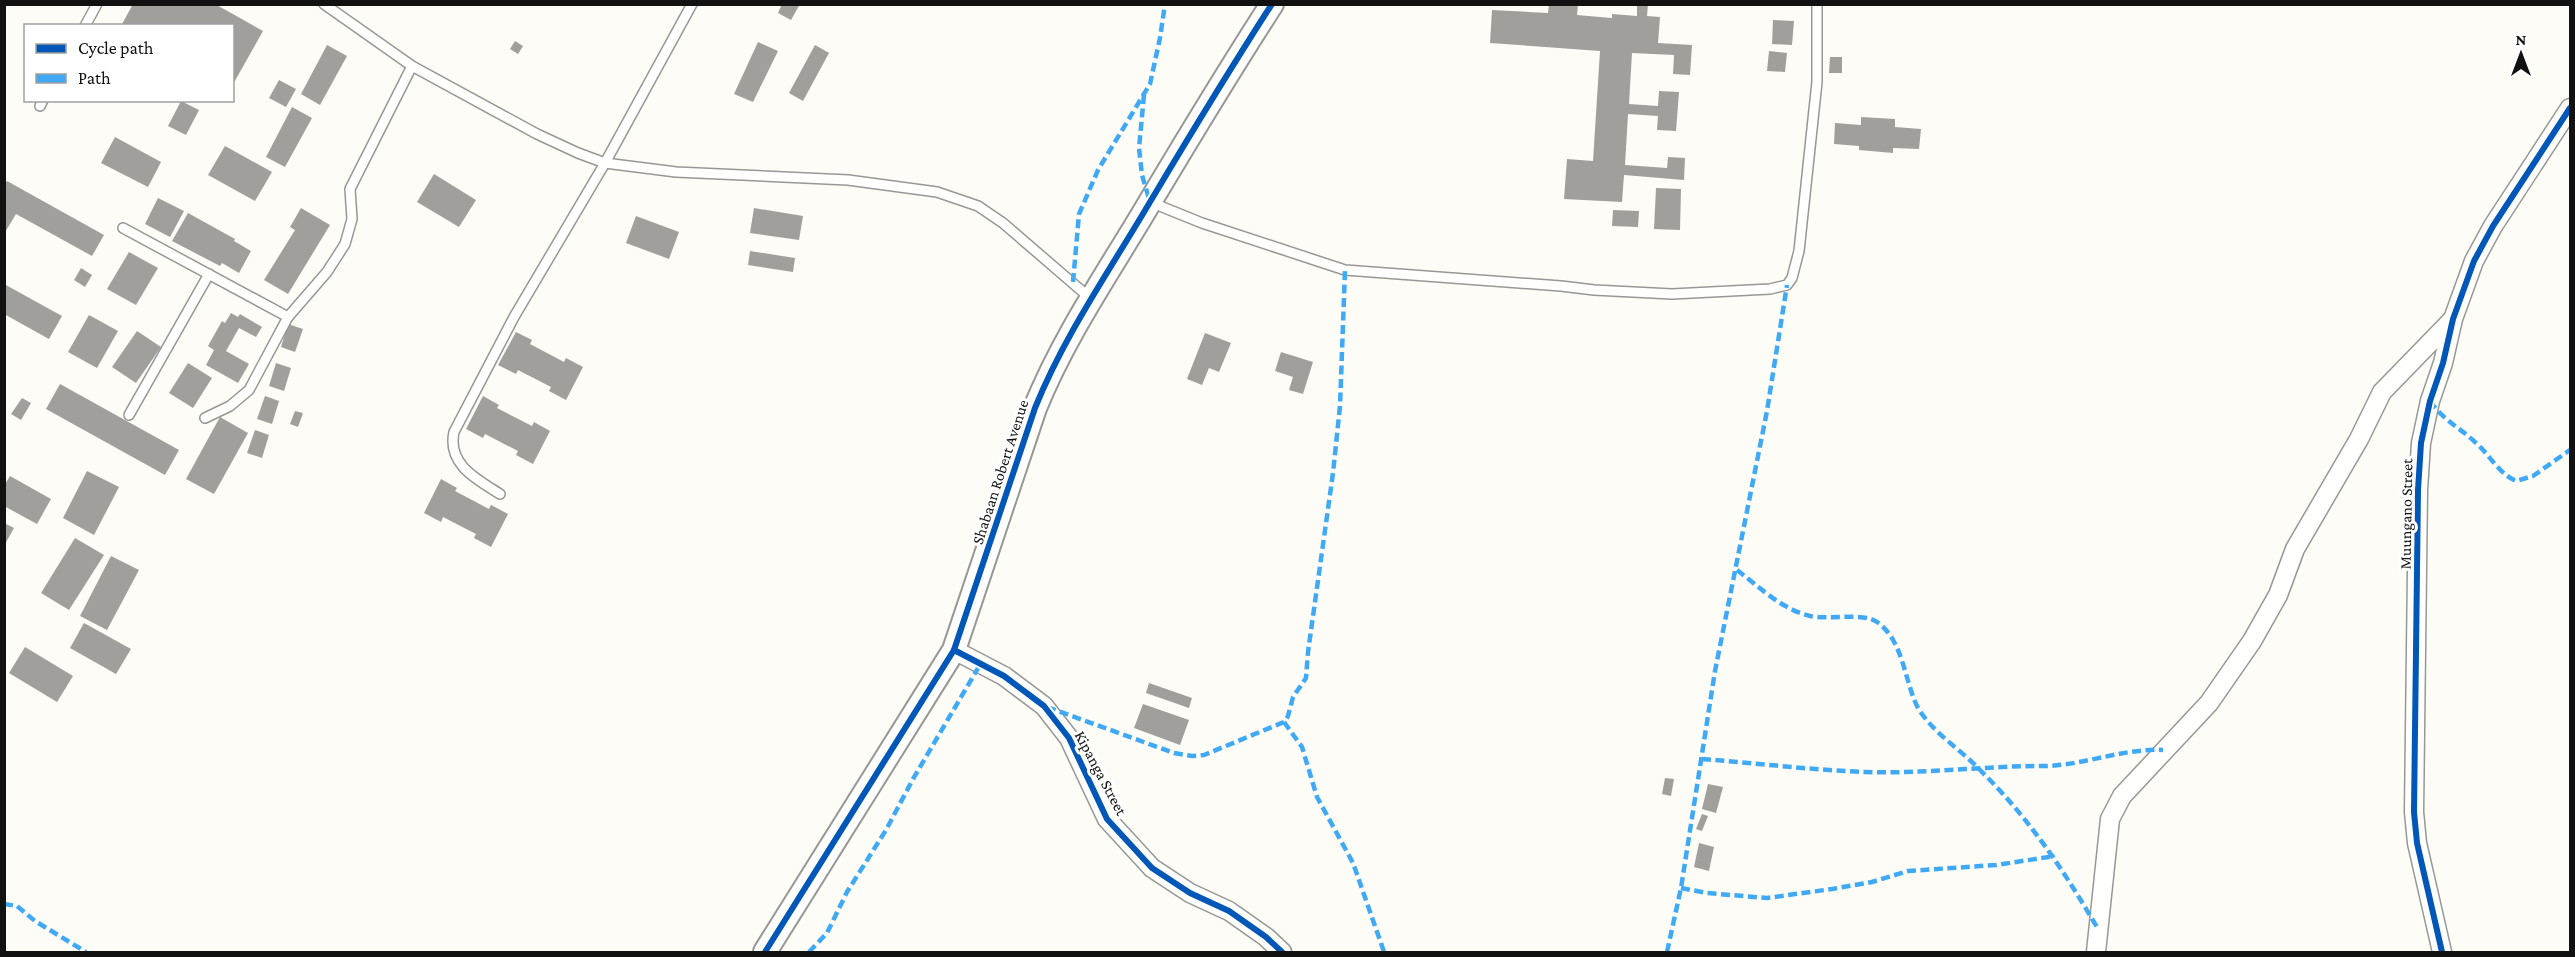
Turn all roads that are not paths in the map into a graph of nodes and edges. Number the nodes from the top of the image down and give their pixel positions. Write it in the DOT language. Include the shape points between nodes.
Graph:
graph roads {
  1 [pos="97,4"];
  2 [pos="324,4"];
  3 [pos="692,4"];
  4 [pos="1272,4"];
  5 [pos="1817,4"];
  6 [pos="86,24"];
  7 [pos="412,66"];
  8 [pos="2571,108"];
  9 [pos="605,163"];
  10 [pos="1150,202"];
  11 [pos="123,228"];
  12 [pos="209,274"];
  13 [pos="1090,298"];
  14 [pos="288,317"];
  15 [pos="2453,319"];
  16 [pos="129,415"];
  17 [pos="205,418"];
  18 [pos="500,494"];
  19 [pos="954,650"];
  20 [pos="765,952"];
  21 [pos="1282,952"];
  22 [pos="2096,952"];
  23 [pos="2442,952"];
  1 -- 6 [label="lane"];
  2 -- 7 [label="lane"];
  3 -- 9 [label="lane"];
  4 -- 10 [label="street, Shabaan Robert Avenue"];
  5 -- 10 [label="lane" via="1817,82 1799,251 1787,285 1672,294 1345,270"];
  7 -- 9 [label="lane" via="537,134"];
  7 -- 14 [label="lane" via="350,189 352,219 345,244 327,272"];
  8 -- 15 [label="street, Muungano Street" via="2483,244"];
  9 -- 13 [label="lane" via="728,176 848,180 937,192 978,206 1003,223"];
  9 -- 18 [label="lane" via="514,317 454,432 452,450 456,460"];
  10 -- 13 [label="street, Shabaan Robert Avenue"];
  11 -- 12 [label="lane"];
  12 -- 14 [label="lane"];
  12 -- 16 [label="lane"];
  13 -- 19 [label="street, Shabaan Robert Avenue" via="1035,408"];
  14 -- 17 [label="lane" via="249,390 231,406"];
  15 -- 22 [label="street, Muungano Street" via="2382,392 2295,549 2278,595 2209,703 2122,796 2110,819"];
  15 -- 23 [label="street, Muungano Street" via="2421,443 2418,490 2414,812 2417,843"];
  19 -- 20 [label="street, Shabaan Robert Avenue"];
  19 -- 21 [label="street, Kipanga Street" via="1005,676 1044,706 1068,738 1107,819 1152,868 1229,911"];
}
